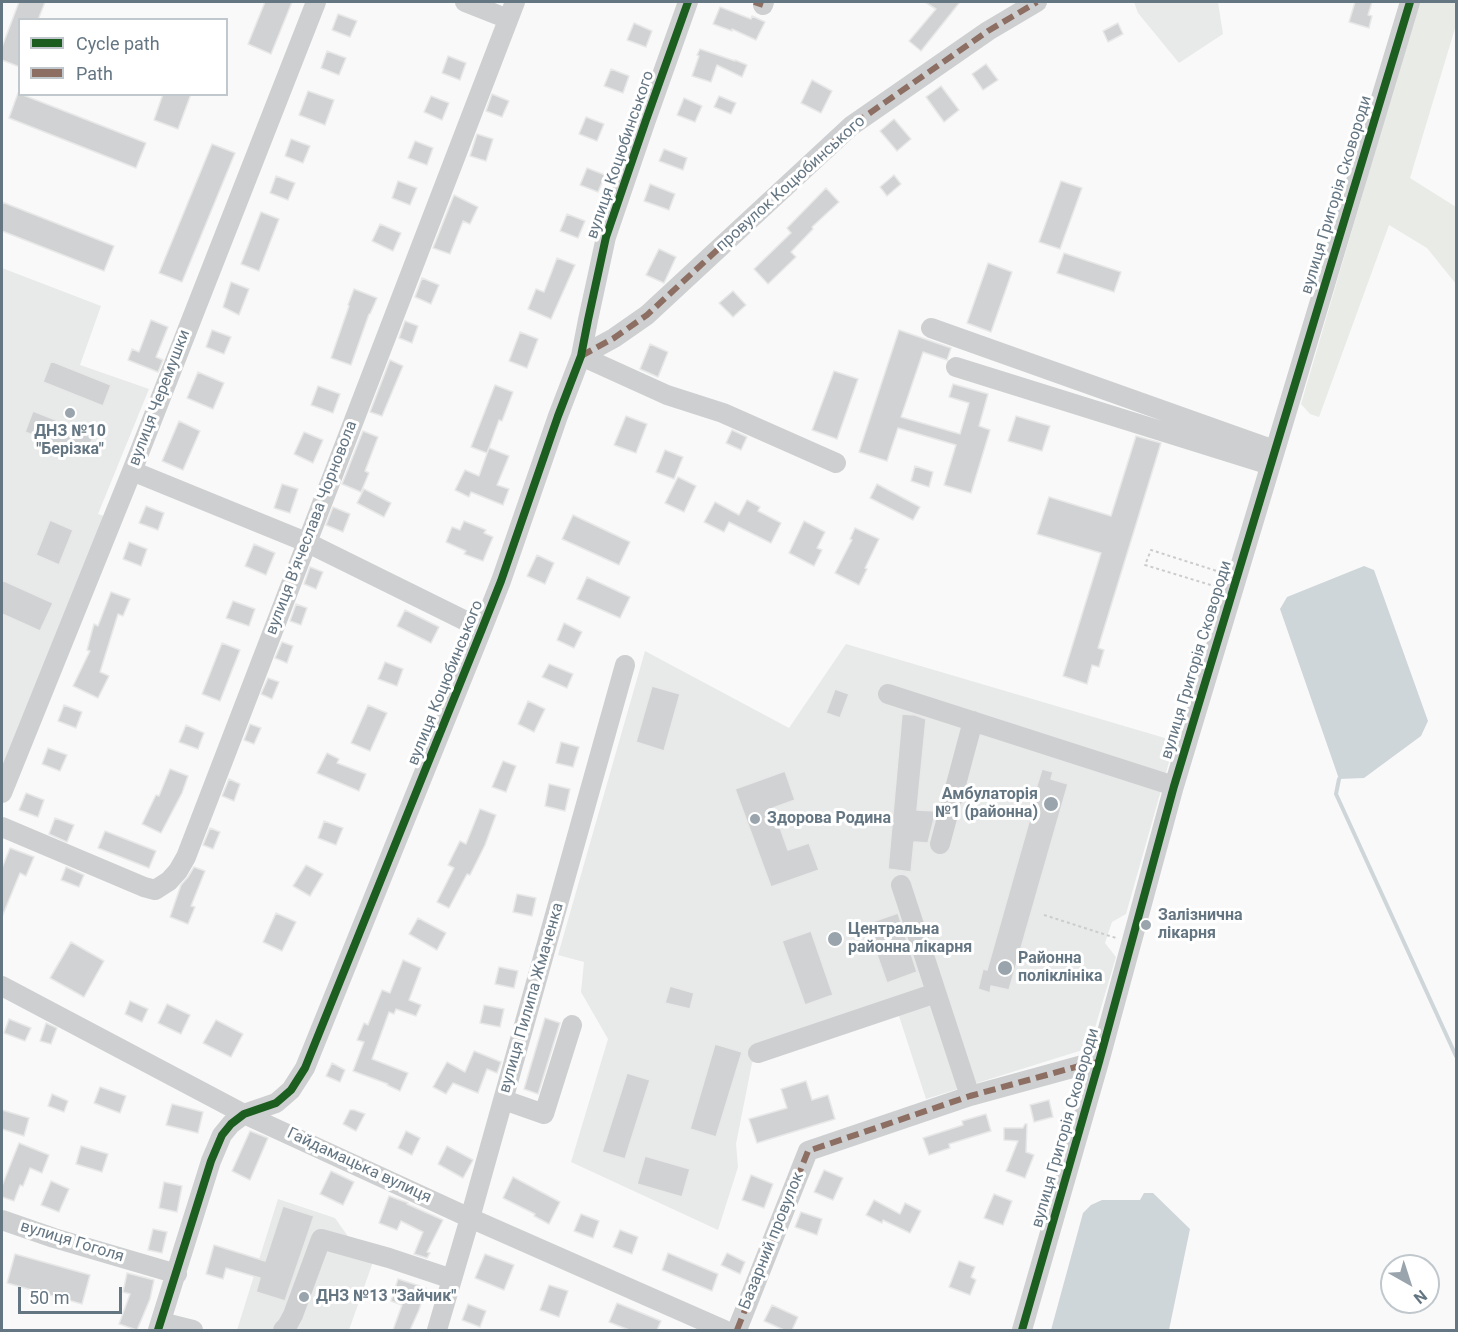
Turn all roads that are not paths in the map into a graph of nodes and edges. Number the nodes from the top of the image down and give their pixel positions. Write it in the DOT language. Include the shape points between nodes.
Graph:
graph roads {
  1 [pos="316,2"];
  2 [pos="465,2"];
  3 [pos="688,2"];
  4 [pos="1037,2"];
  5 [pos="1410,2"];
  6 [pos="512,10"];
  7 [pos="931,328"];
  8 [pos="581,356"];
  9 [pos="956,367"];
  10 [pos="1272,457"];
  11 [pos="836,463"];
  12 [pos="132,471"];
  13 [pos="306,542"];
  14 [pos="482,629"];
  15 [pos="625,665"];
  16 [pos="888,694"];
  17 [pos="973,721"];
  18 [pos="1174,786"];
  19 [pos="2,793"];
  20 [pos="2,827"];
  21 [pos="940,844"];
  22 [pos="901,885"];
  23 [pos="2,986"];
  24 [pos="936,993"];
  25 [pos="572,1025"];
  26 [pos="758,1053"];
  27 [pos="1099,1062"];
  28 [pos="970,1096"];
  29 [pos="504,1100"];
  30 [pos="244,1114"];
  31 [pos="808,1151"];
  32 [pos="470,1218"];
  33 [pos="2,1220"];
  34 [pos="177,1274"];
  35 [pos="452,1279"];
  36 [pos="160,1326"];
  37 [pos="193,1330"];
  38 [pos="283,1330"];
  39 [pos="437,1330"];
  40 [pos="724,1330"];
  41 [pos="736,1330"];
  42 [pos="1022,1330"];
  1 -- 12 [label="street, вулиця Черемушки"];
  2 -- 6 [label="street"];
  3 -- 8 [label="street, вулиця Коцюбинського" via="606,237"];
  4 -- 8 [label="street, провулок Коцюбинського" via="988,31 851,126 647,315"];
  5 -- 10 [label="street, вулиця Григорія Сковороди"];
  6 -- 13 [label="street, вулиця Вʼячеслава Чорновола"];
  7 -- 10 [label="street"];
  8 -- 11 [label="street"];
  8 -- 14 [label="street, вулиця Коцюбинського"];
  9 -- 10 [label="street"];
  10 -- 18 [label="street, вулиця Григорія Сковороди"];
  12 -- 13 [label="street"];
  12 -- 19 [label="street, вулиця Черемушки"];
  13 -- 14 [label="street"];
  13 -- 20 [label="street, вулиця Вʼячеслава Чорновола" via="186,857 169,881 155,890 144,888"];
  14 -- 30 [label="street, вулиця Коцюбинського" via="305,1068 291,1090 276,1103"];
  15 -- 29 [label="street, вулиця Пилипа Жмаченка"];
  16 -- 17 [label="street"];
  17 -- 18 [label="street"];
  17 -- 21 [label="street"];
  18 -- 27 [label="street, вулиця Григорія Сковороди"];
  22 -- 24 [label="street"];
  23 -- 30 [label="street, Гайдамацька вулиця"];
  24 -- 26 [label="street"];
  24 -- 28 [label="street"];
  25 -- 29 [label="street" via="543,1114"];
  27 -- 28 [label="street, вулиця Григорія Сковороди"];
  27 -- 42 [label="street, вулиця Григорія Сковороди"];
  28 -- 31 [label="street, вулиця Григорія Сковороди"];
  29 -- 32 [label="street, вулиця Пилипа Жмаченка"];
  30 -- 32 [label="street, Гайдамацька вулиця"];
  30 -- 34 [label="street, вулиця Коцюбинського" via="222,1135 211,1161"];
  31 -- 41 [label="street, Базарний провулок"];
  32 -- 35 [label="street, вулиця Пилипа Жмаченка"];
  32 -- 40 [label="street, Гайдамацька вулиця"];
  33 -- 34 [label="street, вулиця Гоголя"];
  34 -- 36 [label="street, вулиця Коцюбинського"];
  35 -- 38 [label="street" via="321,1239 293,1315"];
  35 -- 39 [label="street, вулиця Пилипа Жмаченка"];
  36 -- 37 [label="street"];
}
